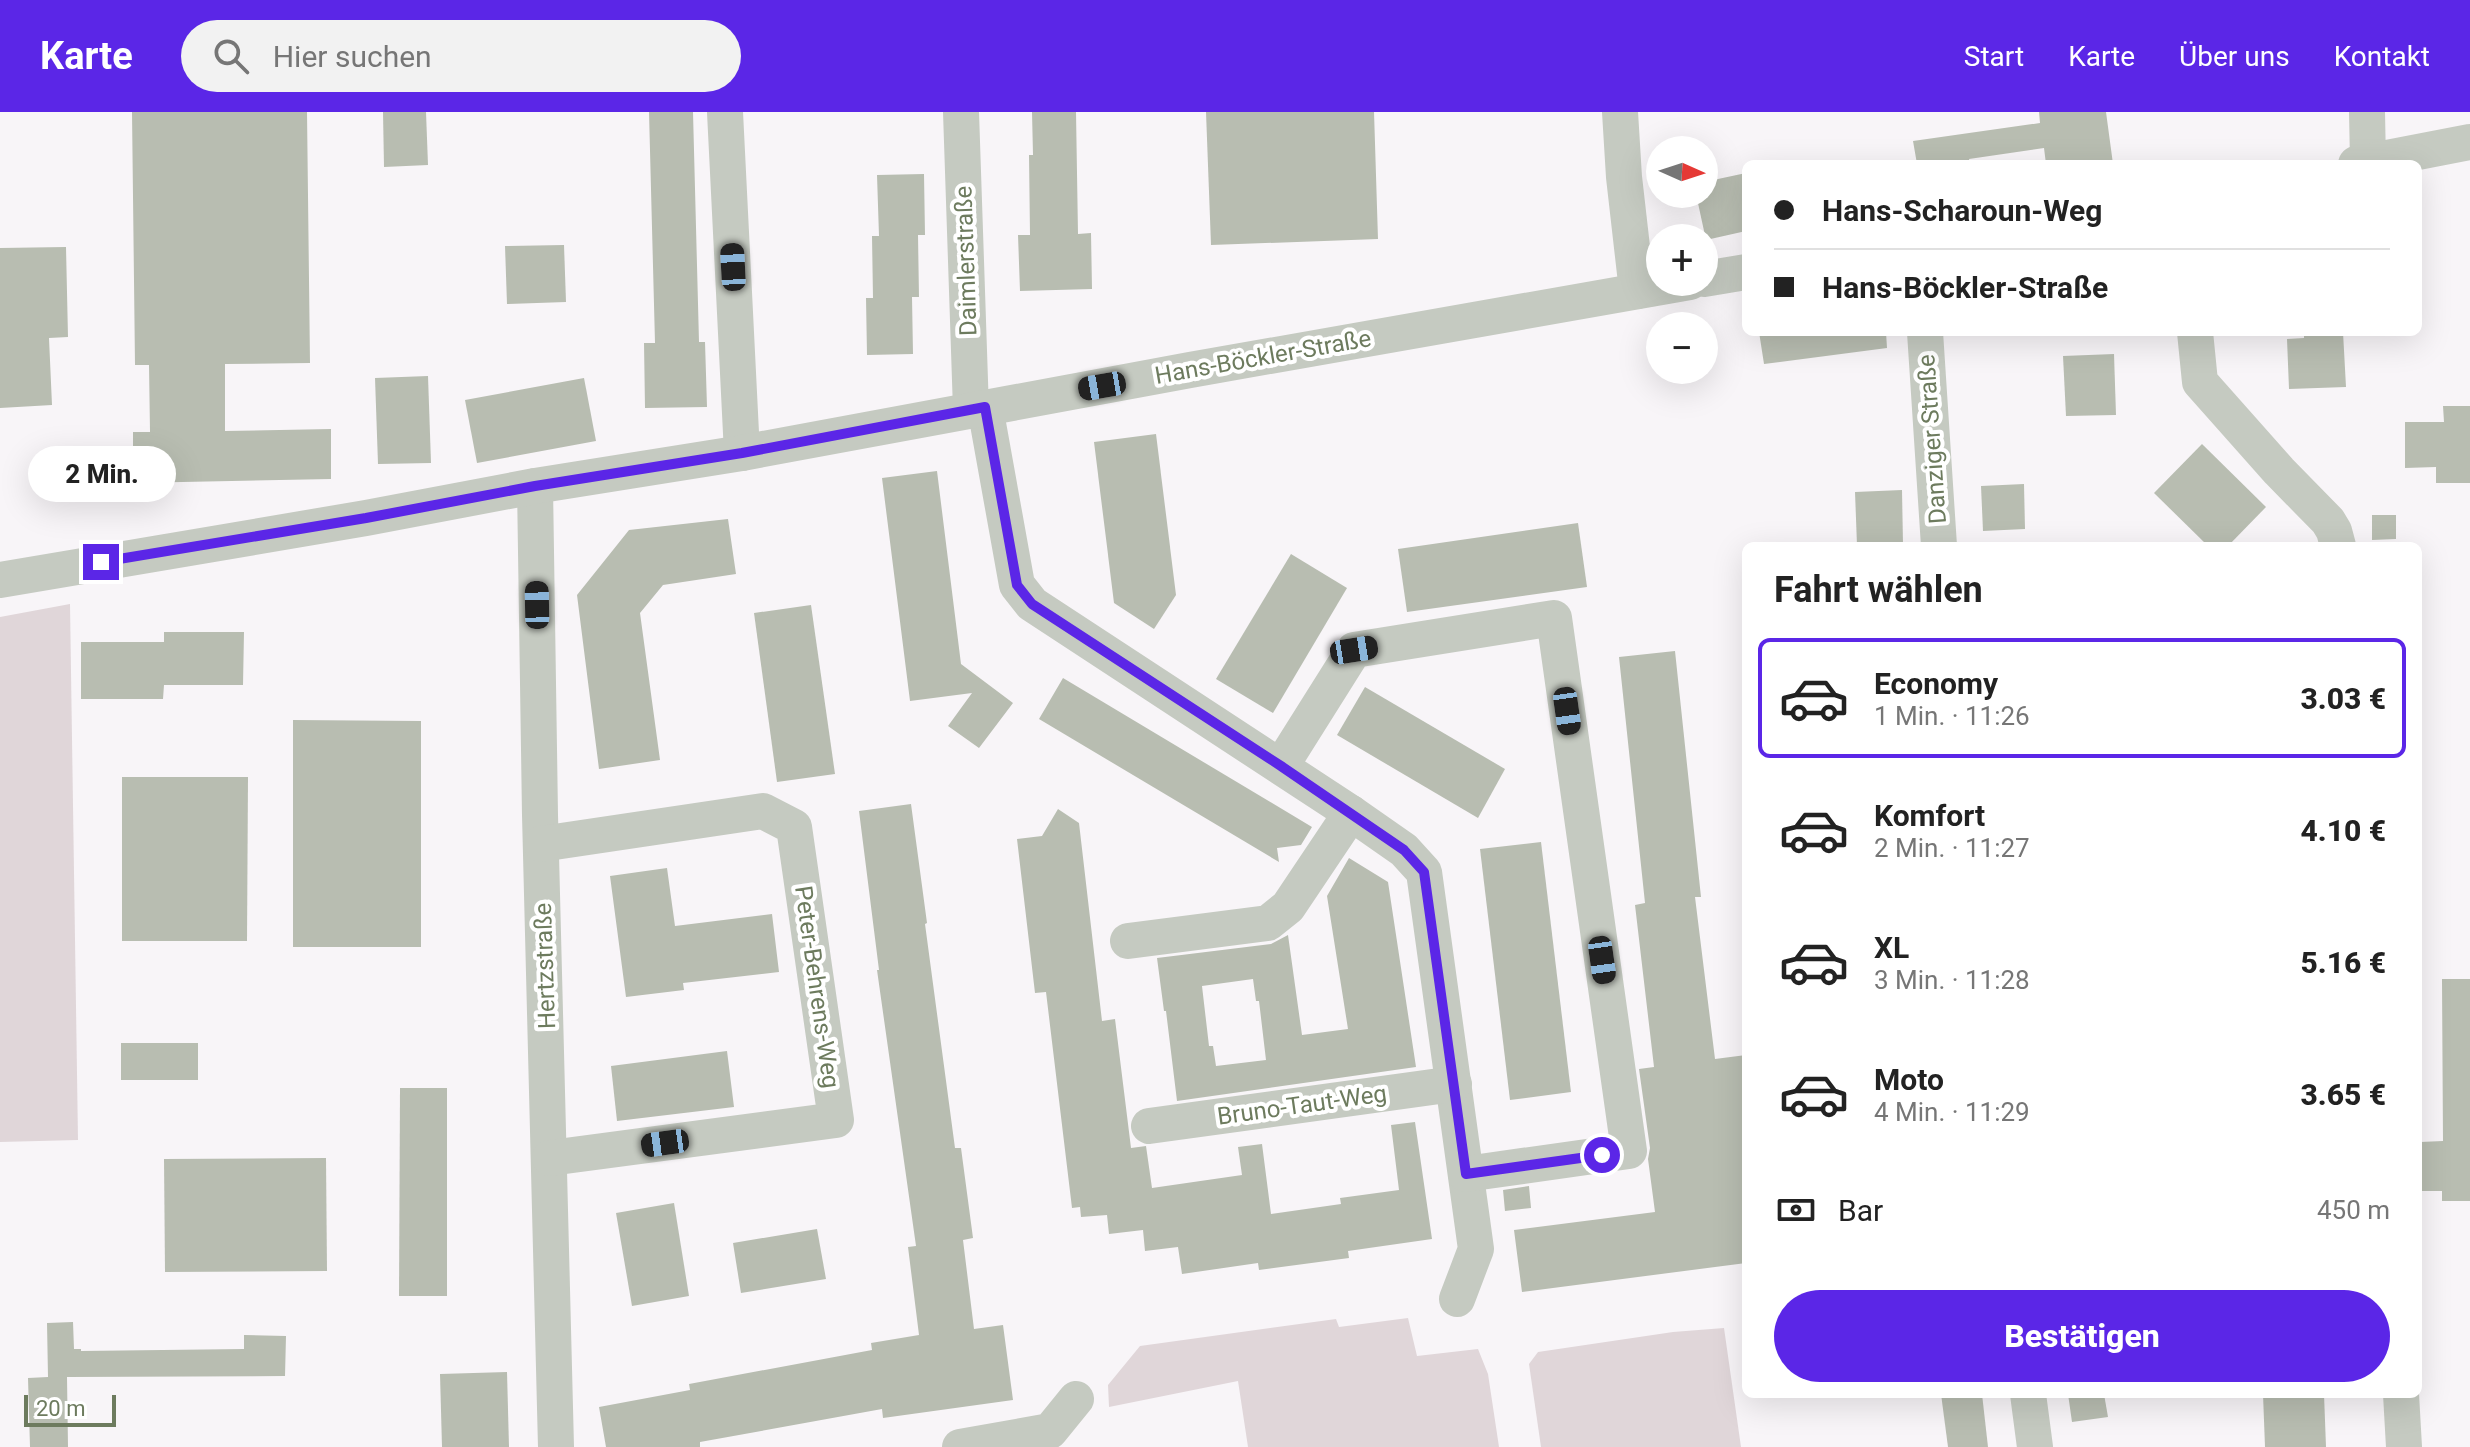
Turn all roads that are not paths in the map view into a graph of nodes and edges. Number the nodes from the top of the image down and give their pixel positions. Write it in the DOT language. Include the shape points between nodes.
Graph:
graph roads {
  1 [pos="725,112"];
  2 [pos="961,112"];
  3 [pos="1620,112"];
  4 [pos="2367,112"];
  5 [pos="2470,142"];
  6 [pos="2362,160"];
  7 [pos="2377,160"];
  8 [pos="1742,273"];
  9 [pos="1718,277"];
  10 [pos="1646,289"];
  11 [pos="1637,291"];
  12 [pos="1925,336"];
  13 [pos="2195,336"];
  14 [pos="978,409"];
  15 [pos="742,453"];
  16 [pos="535,486"];
  17 [pos="1939,542"];
  18 [pos="2337,542"];
  19 [pos="0,580"];
  20 [pos="1281,766"];
  21 [pos="1351,813"];
  22 [pos="541,844"];
  23 [pos="1128,941"];
  24 [pos="1454,1084"];
  25 [pos="1149,1126"];
  26 [pos="550,1158"];
  27 [pos="1466,1174"];
  28 [pos="1457,1299"];
  29 [pos="2029,1398"];
  30 [pos="2401,1398"];
  31 [pos="1076,1399"];
  32 [pos="556,1447"];
  33 [pos="960,1447"];
  34 [pos="2035,1447"];
  35 [pos="2404,1447"];
  1 -- 15 [label="street"];
  2 -- 14 [label="street, Daimlerstraße"];
  3 -- 11 [label="street"];
  4 -- 6 [label="street"];
  5 -- 7 [label="street"];
  8 -- 9 [label="street"];
  10 -- 11 [label="street, Hans-Böckler-Straße"];
  11 -- 14 [label="street, Hans-Böckler-Straße"];
  12 -- 17 [label="street, Danziger Straße"];
  13 -- 18 [label="street" via="2200,382 2328,521"];
  14 -- 15 [label="street, Hans-Böckler-Straße"];
  14 -- 20 [label="street, Daimlerstraße" via="1017,585 1032,604"];
  15 -- 16 [label="street, Hans-Böckler-Straße"];
  16 -- 19 [label="street, Hans-Böckler-Straße"];
  16 -- 22 [label="street, Hertzstraße"];
  20 -- 21 [label="street, Daimlerstraße"];
  20 -- 27 [label="street" via="1354,650 1554,618 1629,1151"];
  21 -- 23 [label="street" via="1288,907 1268,923"];
  21 -- 24 [label="street, Daimlerstraße" via="1404,850 1424,872"];
  22 -- 26 [label="street, Hertzstraße"];
  22 -- 26 [label="street, Peter-Behrens-Weg" via="763,811 794,827 836,1120"];
  24 -- 25 [label="street, Bruno-Taut-Weg"];
  24 -- 27 [label="street, Daimlerstraße"];
  26 -- 32 [label="street, Hertzstraße"];
  27 -- 28 [label="street, Daimlerstraße" via="1476,1249"];
  29 -- 34 [label="street"];
  30 -- 35 [label="street"];
  31 -- 33 [label="street" via="1050,1431"];
}
